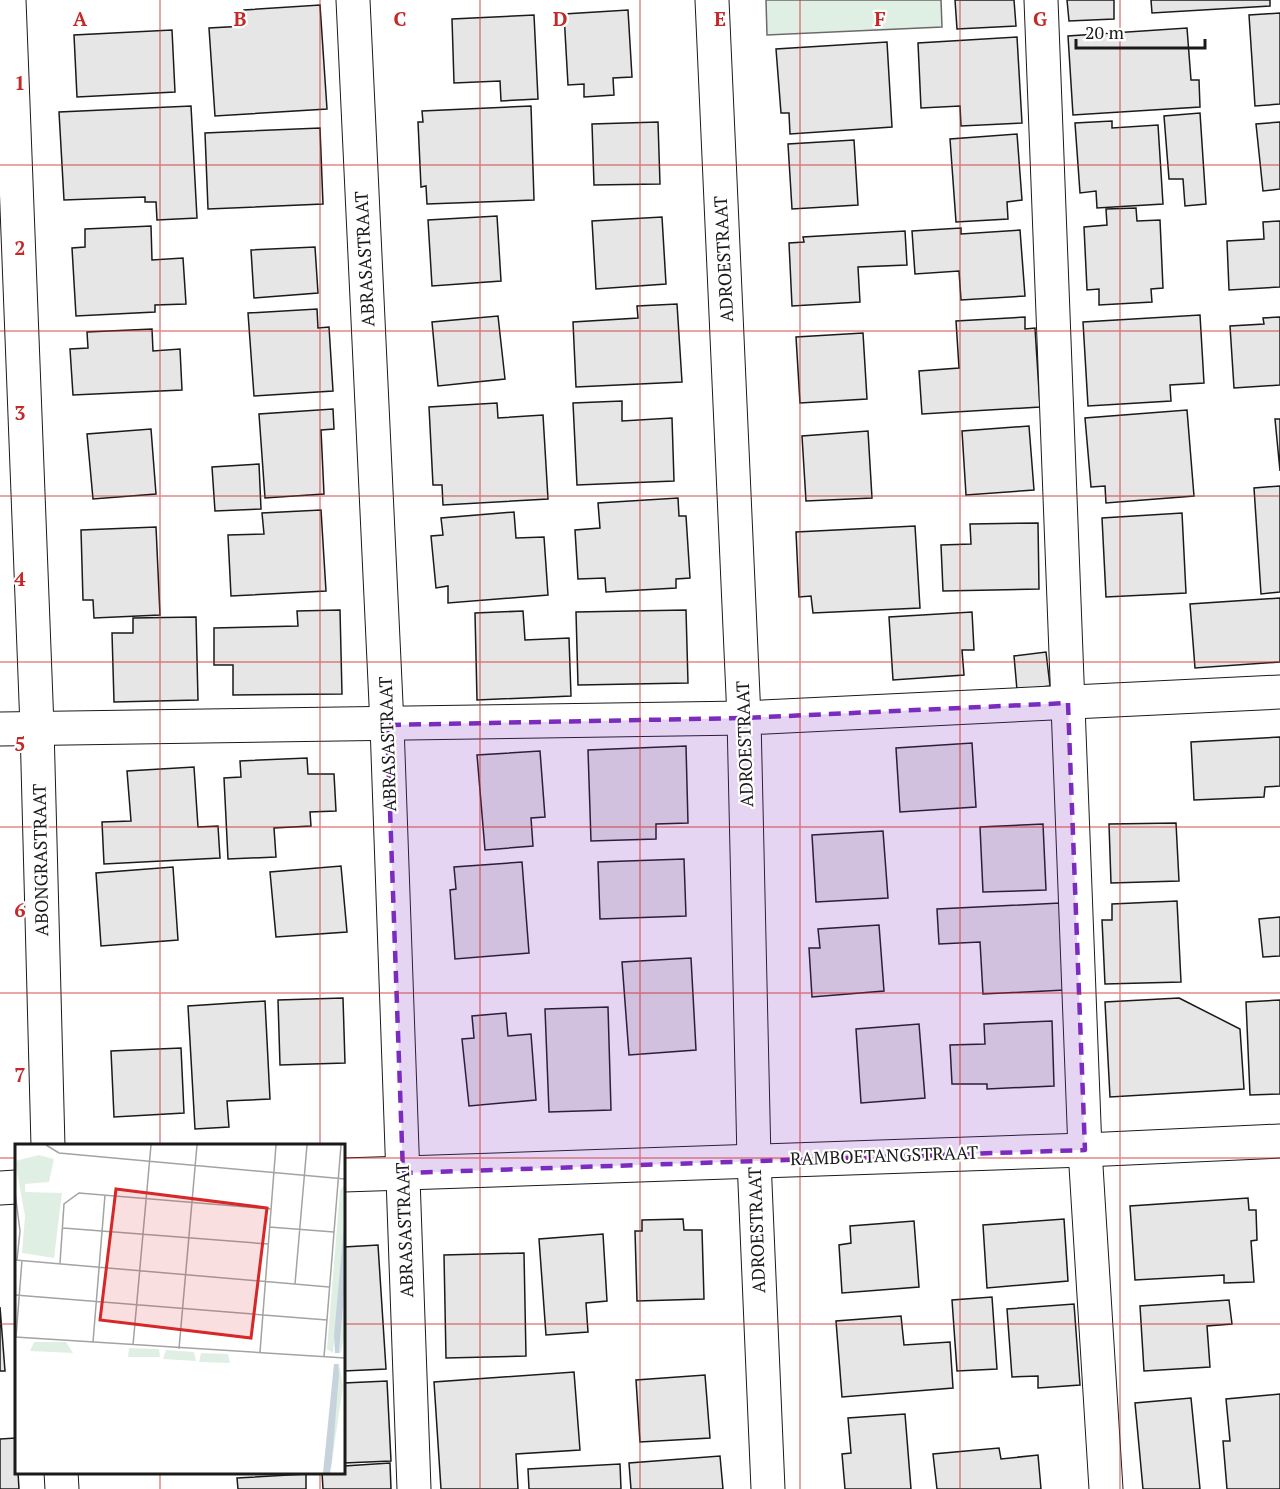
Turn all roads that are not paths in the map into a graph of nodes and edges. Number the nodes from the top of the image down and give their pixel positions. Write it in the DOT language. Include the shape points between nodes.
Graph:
graph roads {
  1 [pos="9,0"];
  2 [pos="353,0"];
  3 [pos="712,0"];
  4 [pos="1041,0"];
  5 [pos="1280,692"];
  6 [pos="1068,703"];
  7 [pos="744,718"];
  8 [pos="387,725"];
  9 [pos="37,727"];
  10 [pos="0,729"];
  11 [pos="1280,1141"];
  12 [pos="48,1144"];
  13 [pos="1084,1150"];
  14 [pos="754,1160"];
  15 [pos="404,1173"];
  16 [pos="345,1175"];
  17 [pos="15,1187"];
  18 [pos="0,1188"];
  19 [pos="61,1474"];
  20 [pos="62,1489"];
  21 [pos="414,1489"];
  22 [pos="768,1489"];
  23 [pos="1106,1489"];
  1 -- 9 [label="street, ABONGRASTRAAT"];
  2 -- 8 [label="street, ABRASASTRAAT"];
  3 -- 7 [label="street, ADROESTRAAT"];
  4 -- 6 [label="street"];
  5 -- 6 [label="street"];
  6 -- 7 [label="street"];
  6 -- 13 [label="street"];
  7 -- 8 [label="street"];
  7 -- 14 [label="street, ADROESTRAAT"];
  8 -- 9 [label="street"];
  8 -- 15 [label="street, ABRASASTRAAT"];
  9 -- 10 [label="street"];
  9 -- 12 [label="street, ABONGRASTRAAT"];
  11 -- 13 [label="street, RAMBOETANGSTRAAT"];
  13 -- 14 [label="street, RAMBOETANGSTRAAT"];
  13 -- 23 [label="street"];
  14 -- 15 [label="street, RAMBOETANGSTRAAT"];
  14 -- 22 [label="street, ADROESTRAAT"];
  15 -- 16 [label="street, RAMBOETANGSTRAAT"];
  15 -- 21 [label="street, ABRASASTRAAT"];
  17 -- 18 [label="street"];
  19 -- 20 [label="street"];
}
